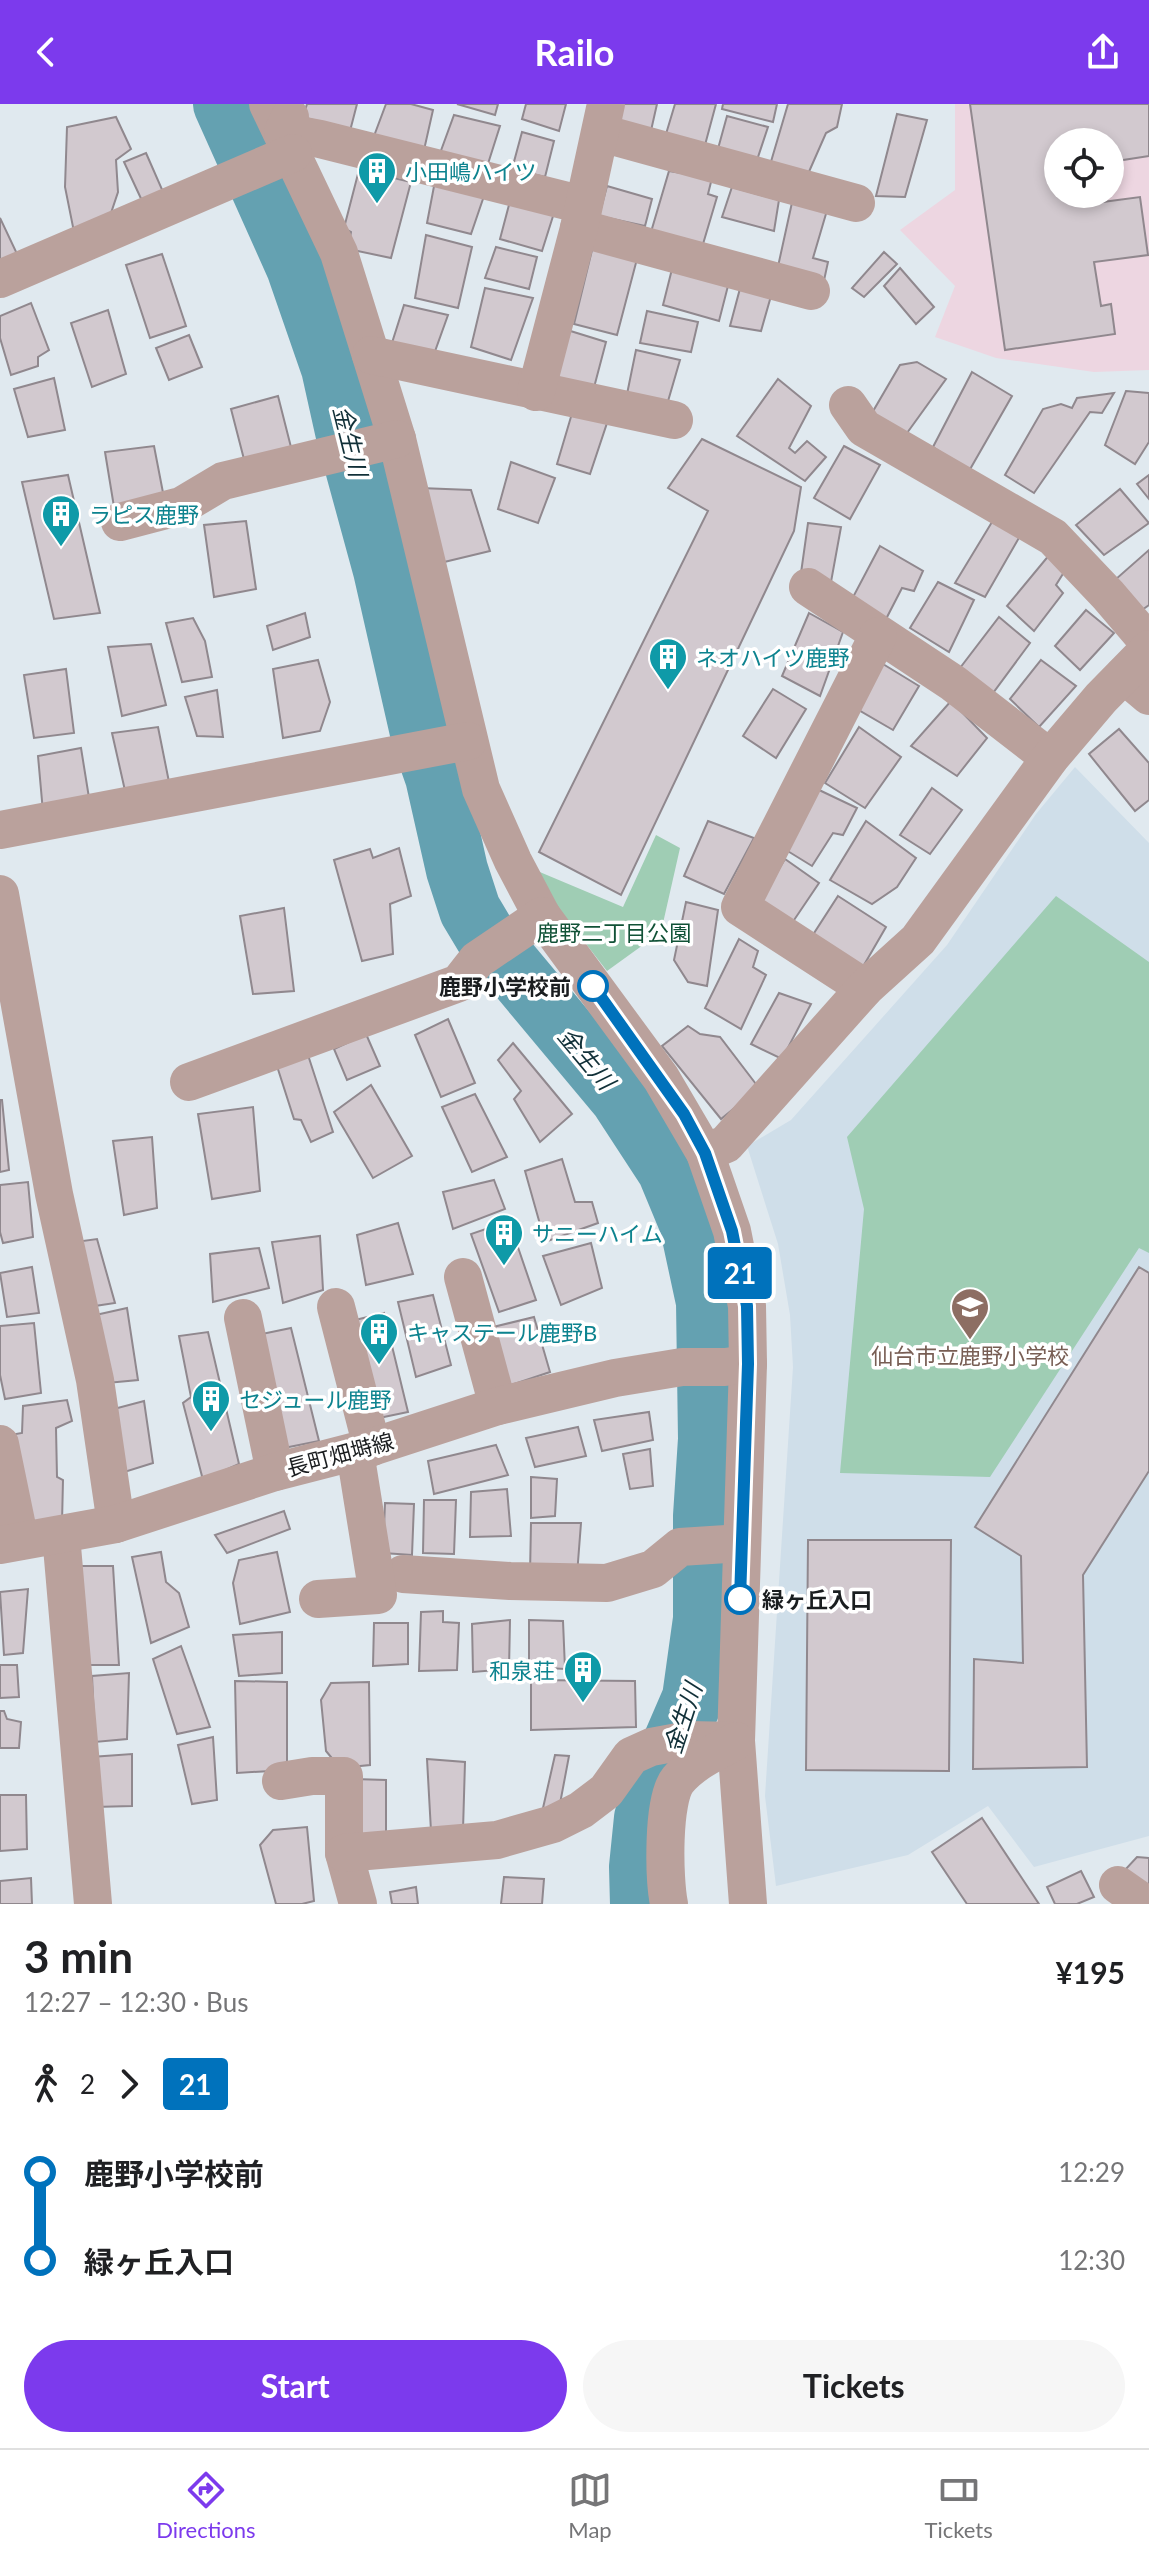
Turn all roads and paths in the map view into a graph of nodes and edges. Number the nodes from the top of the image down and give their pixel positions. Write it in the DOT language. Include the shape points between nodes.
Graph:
graph roads {
  1 [pos="604,118"];
  2 [pos="280,132"];
  3 [pos="856,203"];
  4 [pos="581,216"];
  5 [pos="0,279"];
  6 [pos="811,291"];
  7 [pos="371,355"];
  8 [pos="536,392"];
  9 [pos="848,405"];
  10 [pos="674,420"];
  11 [pos="383,442"];
  12 [pos="120,522"];
  13 [pos="808,587"];
  14 [pos="878,636"];
  15 [pos="1149,643"];
  16 [pos="1141,673"];
  17 [pos="439,747"];
  18 [pos="1050,758"];
  19 [pos="0,830"];
  20 [pos="0,894"];
  21 [pos="527,926"];
  22 [pos="865,988"];
  23 [pos="189,1082"];
  24 [pos="705,1153"];
  25 [pos="463,1277"];
  26 [pos="336,1307"];
  27 [pos="243,1318"];
  28 [pos="737,1366"];
  29 [pos="498,1406"];
  30 [pos="0,1444"];
  31 [pos="364,1450"];
  32 [pos="275,1472"];
  33 [pos="116,1524"];
  34 [pos="61,1535"];
  35 [pos="10,1543"];
  36 [pos="732,1544"];
  37 [pos="403,1574"];
  38 [pos="318,1599"];
  39 [pos="736,1741"];
  40 [pos="281,1781"];
  41 [pos="344,1853"];
  42 [pos="93,1904"];
  43 [pos="358,1904"];
  44 [pos="669,1904"];
  45 [pos="748,1904"];
  1 -- 3 [label="street"];
  1 -- 4 [label="street"];
  2 -- 4 [label="street" via="320,139"];
  2 -- 5 [label="street" via="229,181"];
  2 -- 7 [label="street" via="339,253"];
  4 -- 6 [label="street"];
  4 -- 8 [label="street"];
  7 -- 8 [label="street"];
  7 -- 11 [label="street"];
  8 -- 10 [label="street"];
  9 -- 15 [label="street" via="864,428 1053,537"];
  11 -- 12 [label="street" via="223,481 181,506"];
  11 -- 17 [label="street"];
  13 -- 14 [label="street"];
  14 -- 18 [label="street" via="953,683"];
  14 -- 22 [label="street" via="740,907"];
  16 -- 18 [label="street"];
  17 -- 19 [label="street"];
  17 -- 21 [label="street" via="481,789"];
  18 -- 22 [label="street" via="918,940"];
  20 -- 33 [label="street" via="54,1194 95,1380"];
  21 -- 23 [label="street" via="477,960 459,983"];
  21 -- 24 [label="street" via="661,1078"];
  22 -- 24 [label="street" via="726,1144"];
  24 -- 28 [label="street" via="732,1231 747,1306"];
  25 -- 29 [label="street"];
  26 -- 31 [label="street"];
  27 -- 32 [label="street"];
  28 -- 29 [label="street, 長町畑塒線" via="682,1367 615,1378"];
  28 -- 36 [label="street"];
  29 -- 31 [label="street, 長町畑塒線"];
  30 -- 35 [label="street"];
  31 -- 32 [label="street, 長町畑塒線"];
  31 -- 38 [label="street" via="378,1595"];
  32 -- 33 [label="street, 長町畑塒線"];
  33 -- 34 [label="street, 長町畑塒線"];
  34 -- 35 [label="street, 長町畑塒線"];
  34 -- 42 [label="street"];
  36 -- 37 [label="street" via="680,1547 653,1569 607,1583"];
  36 -- 39 [label="street"];
  39 -- 41 [label="street" via="689,1740 631,1756 606,1791 553,1824 497,1840"];
  39 -- 44 [label="street" via="690,1767 675,1783 666,1833"];
  39 -- 45 [label="street"];
  40 -- 41 [label="street" via="344,1776"];
  41 -- 43 [label="street"];
}
